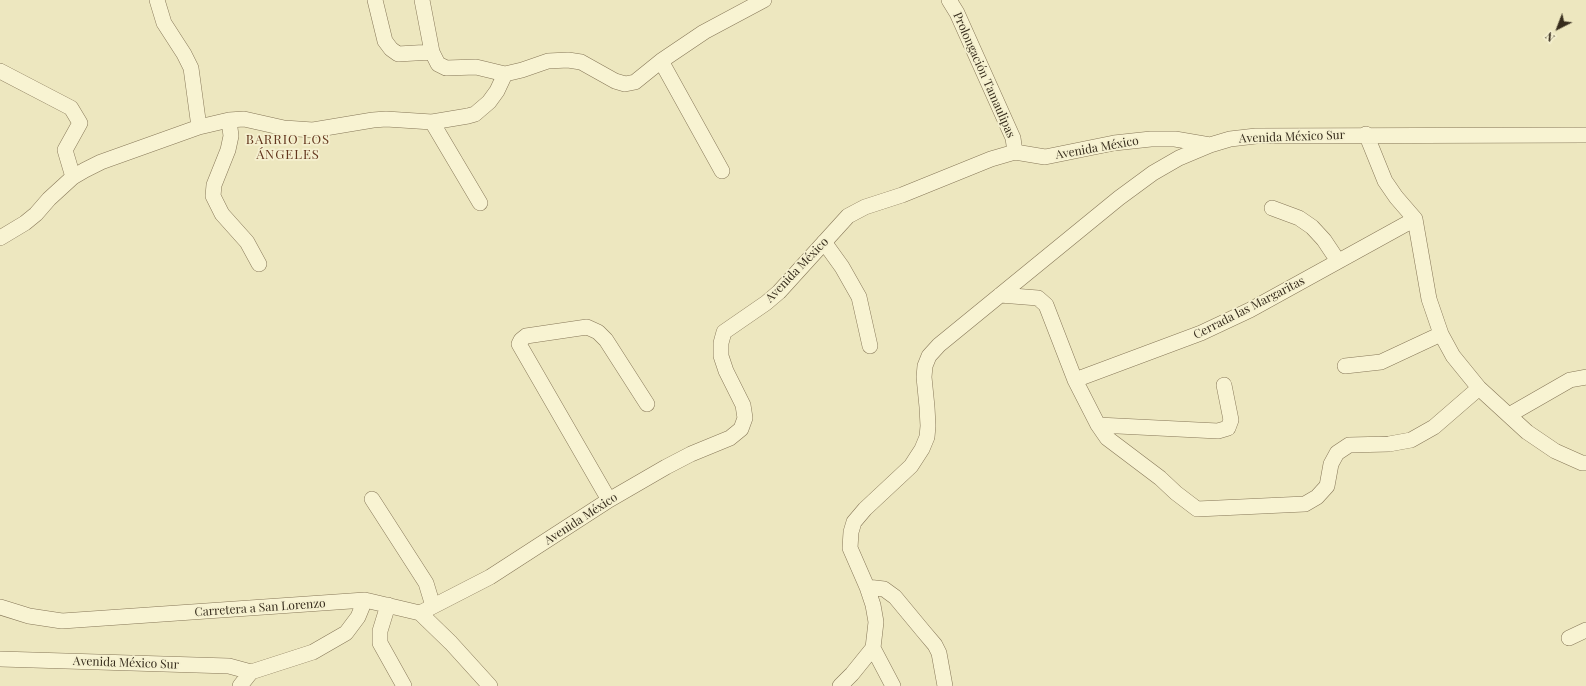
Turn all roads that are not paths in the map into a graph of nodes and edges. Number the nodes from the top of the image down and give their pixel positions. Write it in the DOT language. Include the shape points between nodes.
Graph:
graph roads {
  1 [pos="157,0"];
  2 [pos="375,0"];
  3 [pos="422,0"];
  4 [pos="764,0"];
  5 [pos="949,0"];
  6 [pos="432,52"];
  7 [pos="661,61"];
  8 [pos="0,71"];
  9 [pos="504,74"];
  10 [pos="230,120"];
  11 [pos="432,122"];
  12 [pos="199,127"];
  13 [pos="1366,134"];
  14 [pos="1586,135"];
  15 [pos="1210,145"];
  16 [pos="1015,152"];
  17 [pos="722,171"];
  18 [pos="73,177"];
  19 [pos="480,203"];
  20 [pos="1272,208"];
  21 [pos="1415,219"];
  22 [pos="0,238"];
  23 [pos="824,242"];
  24 [pos="1338,261"];
  25 [pos="259,264"];
  26 [pos="1000,295"];
  27 [pos="1441,334"];
  28 [pos="870,346"];
  29 [pos="1345,366"];
  30 [pos="1586,377"];
  31 [pos="1075,380"];
  32 [pos="1224,385"];
  33 [pos="1479,388"];
  34 [pos="647,404"];
  35 [pos="1509,415"];
  36 [pos="1098,425"];
  37 [pos="1586,463"];
  38 [pos="372,499"];
  39 [pos="609,500"];
  40 [pos="867,586"];
  41 [pos="365,600"];
  42 [pos="388,605"];
  43 [pos="0,607"];
  44 [pos="426,610"];
  45 [pos="1586,630"];
  46 [pos="1569,638"];
  47 [pos="873,648"];
  48 [pos="0,659"];
  49 [pos="251,672"];
  50 [pos="240,686"];
  51 [pos="404,686"];
  52 [pos="490,686"];
  53 [pos="840,686"];
  54 [pos="893,686"];
  55 [pos="945,686"];
  1 -- 12 [label="street" via="164,23 191,68"];
  2 -- 6 [label="street" via="385,41 391,49 398,54"];
  3 -- 6 [label="street"];
  4 -- 7 [label="street" via="704,32"];
  5 -- 16 [label="street, Prolongación Tamaulipas" via="1013,138"];
  6 -- 9 [label="street" via="438,64 446,68 476,67"];
  7 -- 9 [label="street" via="635,82 625,84 581,62 568,60 548,61"];
  7 -- 17 [label="street"];
  8 -- 18 [label="street" via="71,108 80,122 65,150"];
  9 -- 11 [label="street" via="497,91 475,114"];
  10 -- 11 [label="street" via="313,130 386,119"];
  10 -- 12 [label="street"];
  10 -- 25 [label="street" via="228,150 214,185 213,196 222,214 247,242"];
  11 -- 19 [label="street"];
  12 -- 18 [label="street" via="101,162"];
  13 -- 14 [label="street, Avenida México Sur"];
  13 -- 15 [label="street, Avenida México Sur" via="1256,136 1230,139"];
  13 -- 21 [label="street" via="1385,180"];
  15 -- 16 [label="street, Avenida México" via="1175,139 1151,139 1045,156"];
  15 -- 26 [label="street, Avenida México Sur" via="1153,173"];
  16 -- 23 [label="street, Avenida México" via="991,159 848,216"];
  18 -- 22 [label="street" via="36,214"];
  20 -- 24 [label="street" via="1312,226"];
  21 -- 24 [label="street, Cerrada las Margaritas"];
  21 -- 27 [label="street" via="1429,299"];
  23 -- 28 [label="street" via="859,297"];
  23 -- 39 [label="street, Avenida México" via="779,292 724,332 721,356 743,405 745,418 742,429 730,438 666,467"];
  24 -- 31 [label="street, Cerrada las Margaritas" via="1250,310 1201,333"];
  26 -- 31 [label="street" via="1038,298 1046,305"];
  26 -- 40 [label="street" via="929,356 924,377 928,426 922,449 911,466 865,509 854,522 850,532 850,548"];
  27 -- 29 [label="street" via="1381,362"];
  27 -- 33 [label="street" via="1453,356"];
  30 -- 35 [label="street" via="1570,380"];
  31 -- 36 [label="street"];
  32 -- 36 [label="street" via="1231,420 1228,428 1218,431"];
  33 -- 35 [label="street"];
  33 -- 36 [label="street" via="1434,427 1411,440 1389,444 1349,444 1337,453 1326,486 1317,497 1305,504 1197,509 1107,438"];
  34 -- 39 [label="street" via="606,340 598,332 587,327 526,336 519,344"];
  35 -- 37 [label="street" via="1527,432 1555,451"];
  38 -- 44 [label="street" via="426,583"];
  39 -- 44 [label="street, Avenida México" via="490,577"];
  40 -- 47 [label="street" via="876,622"];
  40 -- 55 [label="street" via="884,589 895,597 924,632 939,653"];
  41 -- 42 [label="street, Carretera a San Lorenzo"];
  41 -- 43 [label="street, Carretera a San Lorenzo" via="62,621 29,616"];
  41 -- 49 [label="street" via="358,617 346,633 336,640 313,652"];
  42 -- 44 [label="street, Carretera a San Lorenzo"];
  42 -- 51 [label="street" via="380,631 380,643"];
  44 -- 52 [label="street" via="451,643"];
  45 -- 46 [label="street"];
  47 -- 53 [label="street"];
  47 -- 54 [label="street"];
  48 -- 49 [label="street, Avenida México Sur" via="229,666"];
  49 -- 50 [label="street"];
}
